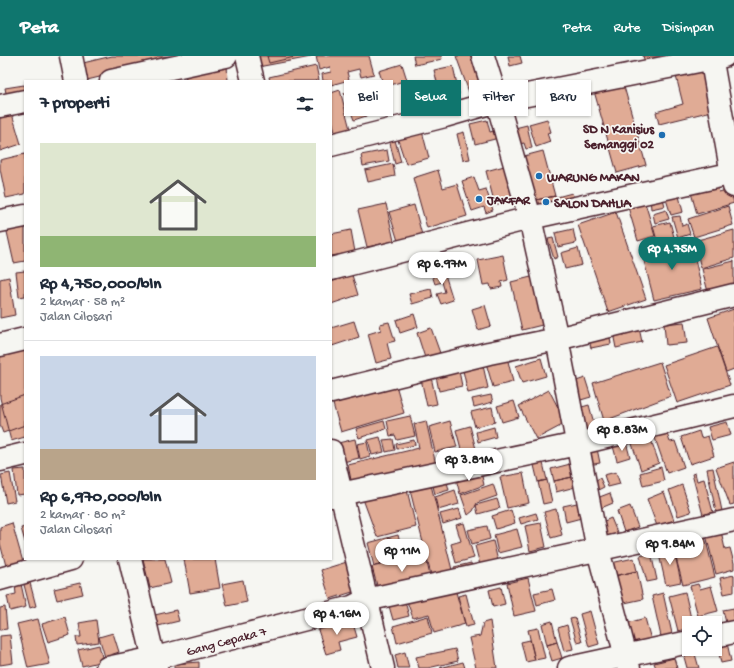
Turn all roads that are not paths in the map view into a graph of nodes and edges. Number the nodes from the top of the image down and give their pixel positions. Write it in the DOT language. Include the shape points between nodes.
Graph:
graph roads {
  1 [pos="70,56"];
  2 [pos="226,56"];
  3 [pos="247,56"];
  4 [pos="483,56"];
  5 [pos="716,57"];
  6 [pos="76,80"];
  7 [pos="116,80"];
  8 [pos="253,80"];
  9 [pos="490,80"];
  10 [pos="528,95"];
  11 [pos="24,100"];
  12 [pos="0,106"];
  13 [pos="469,109"];
  14 [pos="501,116"];
  15 [pos="332,144"];
  16 [pos="733,178"];
  17 [pos="24,216"];
  18 [pos="530,218"];
  19 [pos="0,221"];
  20 [pos="332,269"];
  21 [pos="734,295"];
  22 [pos="24,339"];
  23 [pos="557,339"];
  24 [pos="0,345"];
  25 [pos="332,392"];
  26 [pos="734,406"];
  27 [pos="577,444"];
  28 [pos="24,454"];
  29 [pos="0,460"];
  30 [pos="332,460"];
  31 [pos="336,495"];
  32 [pos="734,520"];
  33 [pos="598,550"];
  34 [pos="67,560"];
  35 [pos="130,560"];
  36 [pos="0,579"];
  37 [pos="366,600"];
  38 [pos="734,632"];
  39 [pos="722,635"];
  40 [pos="682,644"];
  41 [pos="628,662"];
  42 [pos="156,663"];
  43 [pos="107,668"];
  44 [pos="383,668"];
  45 [pos="569,668"];
  1 -- 6 [label="street"];
  2 -- 7 [label="street"];
  3 -- 8 [label="street"];
  4 -- 9 [label="street"];
  5 -- 10 [label="street"];
  5 -- 16 [label="street"];
  11 -- 12 [label="street"];
  13 -- 15 [label="street"];
  14 -- 18 [label="street"];
  16 -- 18 [label="street"];
  17 -- 19 [label="street"];
  18 -- 20 [label="street"];
  18 -- 23 [label="street"];
  21 -- 23 [label="street"];
  22 -- 24 [label="street"];
  23 -- 25 [label="street"];
  23 -- 27 [label="street"];
  26 -- 27 [label="street"];
  27 -- 31 [label="street"];
  27 -- 33 [label="street"];
  28 -- 29 [label="street"];
  30 -- 31 [label="street"];
  31 -- 37 [label="street"];
  32 -- 33 [label="street, Gang Cepaka 7"];
  33 -- 37 [label="street, Gang Cepaka 7"];
  33 -- 41 [label="street"];
  34 -- 36 [label="street"];
  35 -- 42 [label="street"];
  37 -- 42 [label="street, Gang Cepaka 7" via="352,607"];
  37 -- 44 [label="street"];
  38 -- 39 [label="street"];
  40 -- 41 [label="street"];
  41 -- 45 [label="street"];
  42 -- 43 [label="street, Gang Cepaka 7"];
}
